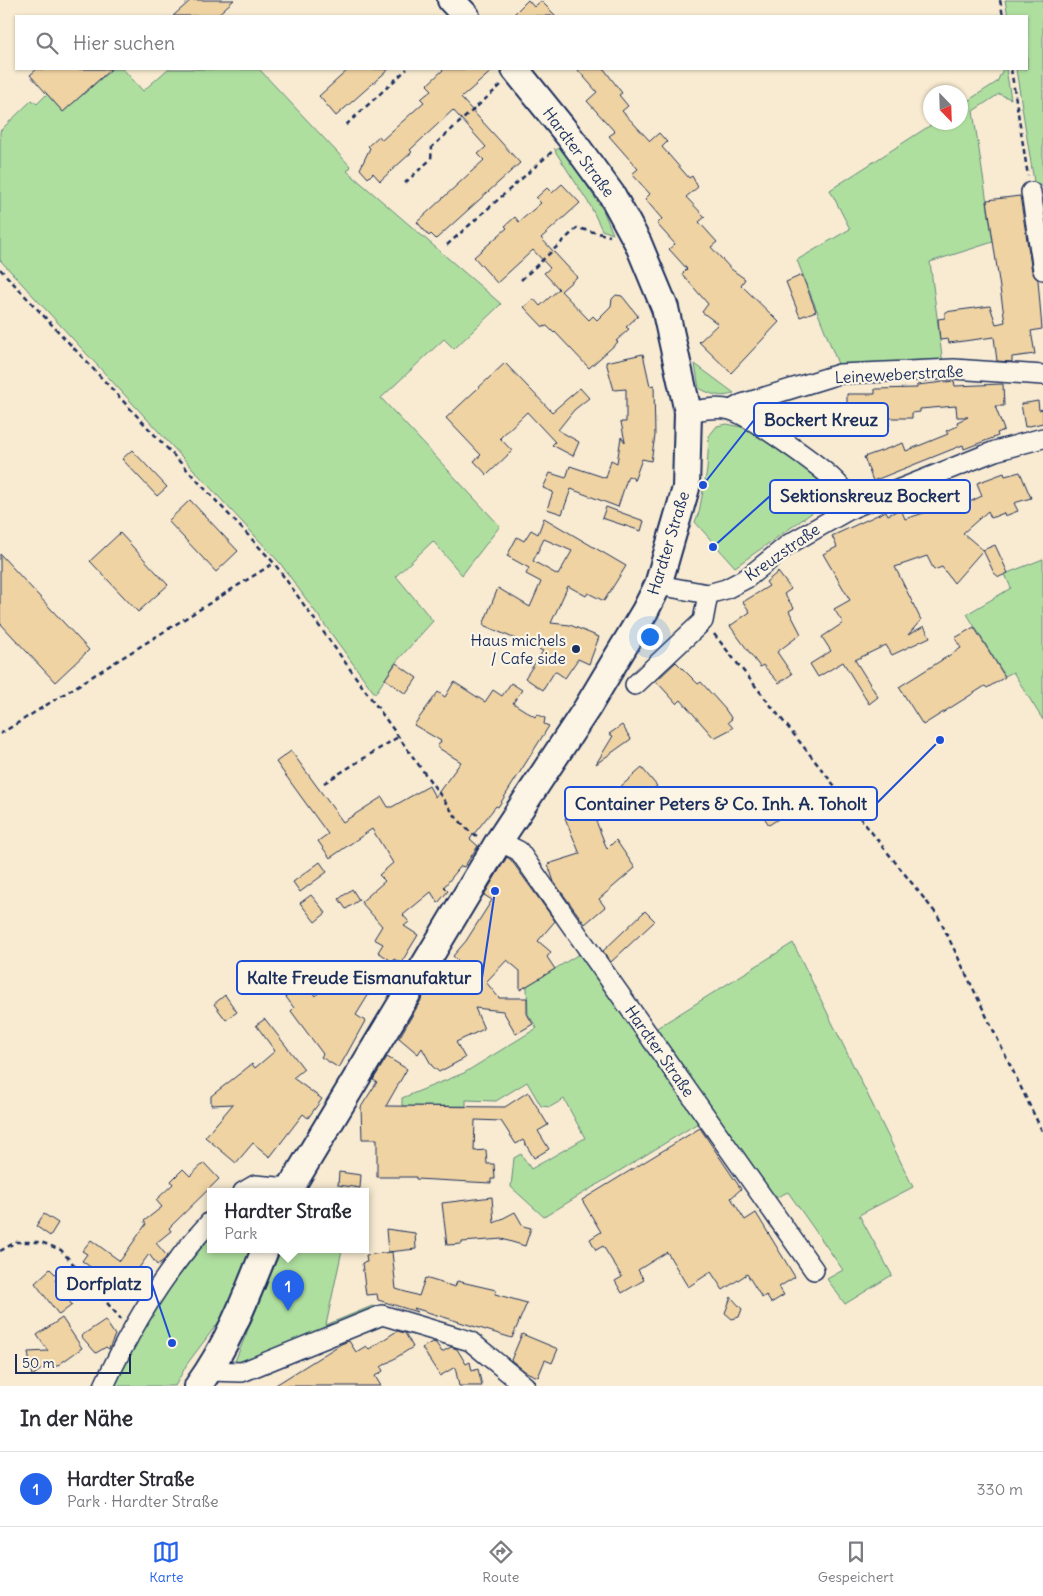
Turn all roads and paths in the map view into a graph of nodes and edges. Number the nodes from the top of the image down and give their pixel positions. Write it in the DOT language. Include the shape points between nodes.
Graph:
graph roads {
  1 [pos="451,0"];
  2 [pos="1000,0"];
  3 [pos="465,15"];
  4 [pos="1003,15"];
  5 [pos="406,70"];
  6 [pos="516,70"];
  7 [pos="1011,70"];
  8 [pos="346,125"];
  9 [pos="569,136"];
  10 [pos="405,183"];
  11 [pos="1031,192"];
  12 [pos="638,243"];
  13 [pos="447,245"];
  14 [pos="0,269"];
  15 [pos="1043,270"];
  16 [pos="521,280"];
  17 [pos="1043,375"];
  18 [pos="731,410"];
  19 [pos="688,412"];
  20 [pos="1043,438"];
  21 [pos="852,508"];
  22 [pos="274,563"];
  23 [pos="658,584"];
  24 [pos="708,594"];
  25 [pos="703,621"];
  26 [pos="635,685"];
  27 [pos="0,734"];
  28 [pos="398,737"];
  29 [pos="324,783"];
  30 [pos="499,841"];
  31 [pos="1043,1133"];
  32 [pos="250,1188"];
  33 [pos="275,1188"];
  34 [pos="290,1188"];
  35 [pos="207,1225"];
  36 [pos="0,1251"];
  37 [pos="264,1253"];
  38 [pos="814,1270"];
  39 [pos="132,1331"];
  40 [pos="203,1378"];
  41 [pos="104,1386"];
  42 [pos="525,1386"];
  1 -- 3 [label="main road"];
  2 -- 4 [label="path"];
  5 -- 8 [label="path"];
  6 -- 9 [label="main road, Hardter Straße"];
  6 -- 10 [label="path" via="432,146 431,159"];
  7 -- 11 [label="path"];
  9 -- 12 [label="main road, Hardter Straße" via="612,195"];
  9 -- 13 [label="path"];
  11 -- 15 [label="street"];
  12 -- 16 [label="path" via="576,228"];
  12 -- 19 [label="main road, Hardter Straße" via="665,308"];
  14 -- 22 [label="path"];
  17 -- 18 [label="street, Leineweberstraße" via="954,369 839,374"];
  18 -- 19 [label="street, Leineweberstraße" via="718,408"];
  18 -- 21 [label="street, Leineweberstraße" via="749,418 827,473 840,486"];
  19 -- 23 [label="main road, Hardter Straße" via="686,488"];
  20 -- 21 [label="street, Kreuzstraße" via="995,451"];
  21 -- 24 [label="street, Kreuzstraße" via="789,544 747,578"];
  22 -- 27 [label="path"];
  22 -- 28 [label="path"];
  23 -- 24 [label="street, Kreuzstraße"];
  23 -- 30 [label="main road, Hardter Straße" via="588,708"];
  24 -- 25 [label="street"];
  25 -- 26 [label="street"];
  25 -- 31 [label="path" via="938,916"];
  28 -- 29 [label="path"];
  28 -- 30 [label="path" via="472,834"];
  30 -- 34 [label="main road, Hardter Straße"];
  30 -- 38 [label="street, Hardter Straße" via="518,851"];
  32 -- 33 [label="street, Hardter Straße" via="255,1185"];
  35 -- 39 [label="street" via="191,1243"];
  36 -- 39 [label="path" via="16,1242 40,1242 61,1250"];
  37 -- 40 [label="main road" via="239,1315"];
  39 -- 41 [label="street"];
  40 -- 42 [label="street" via="242,1372 382,1315 470,1342"];
}
